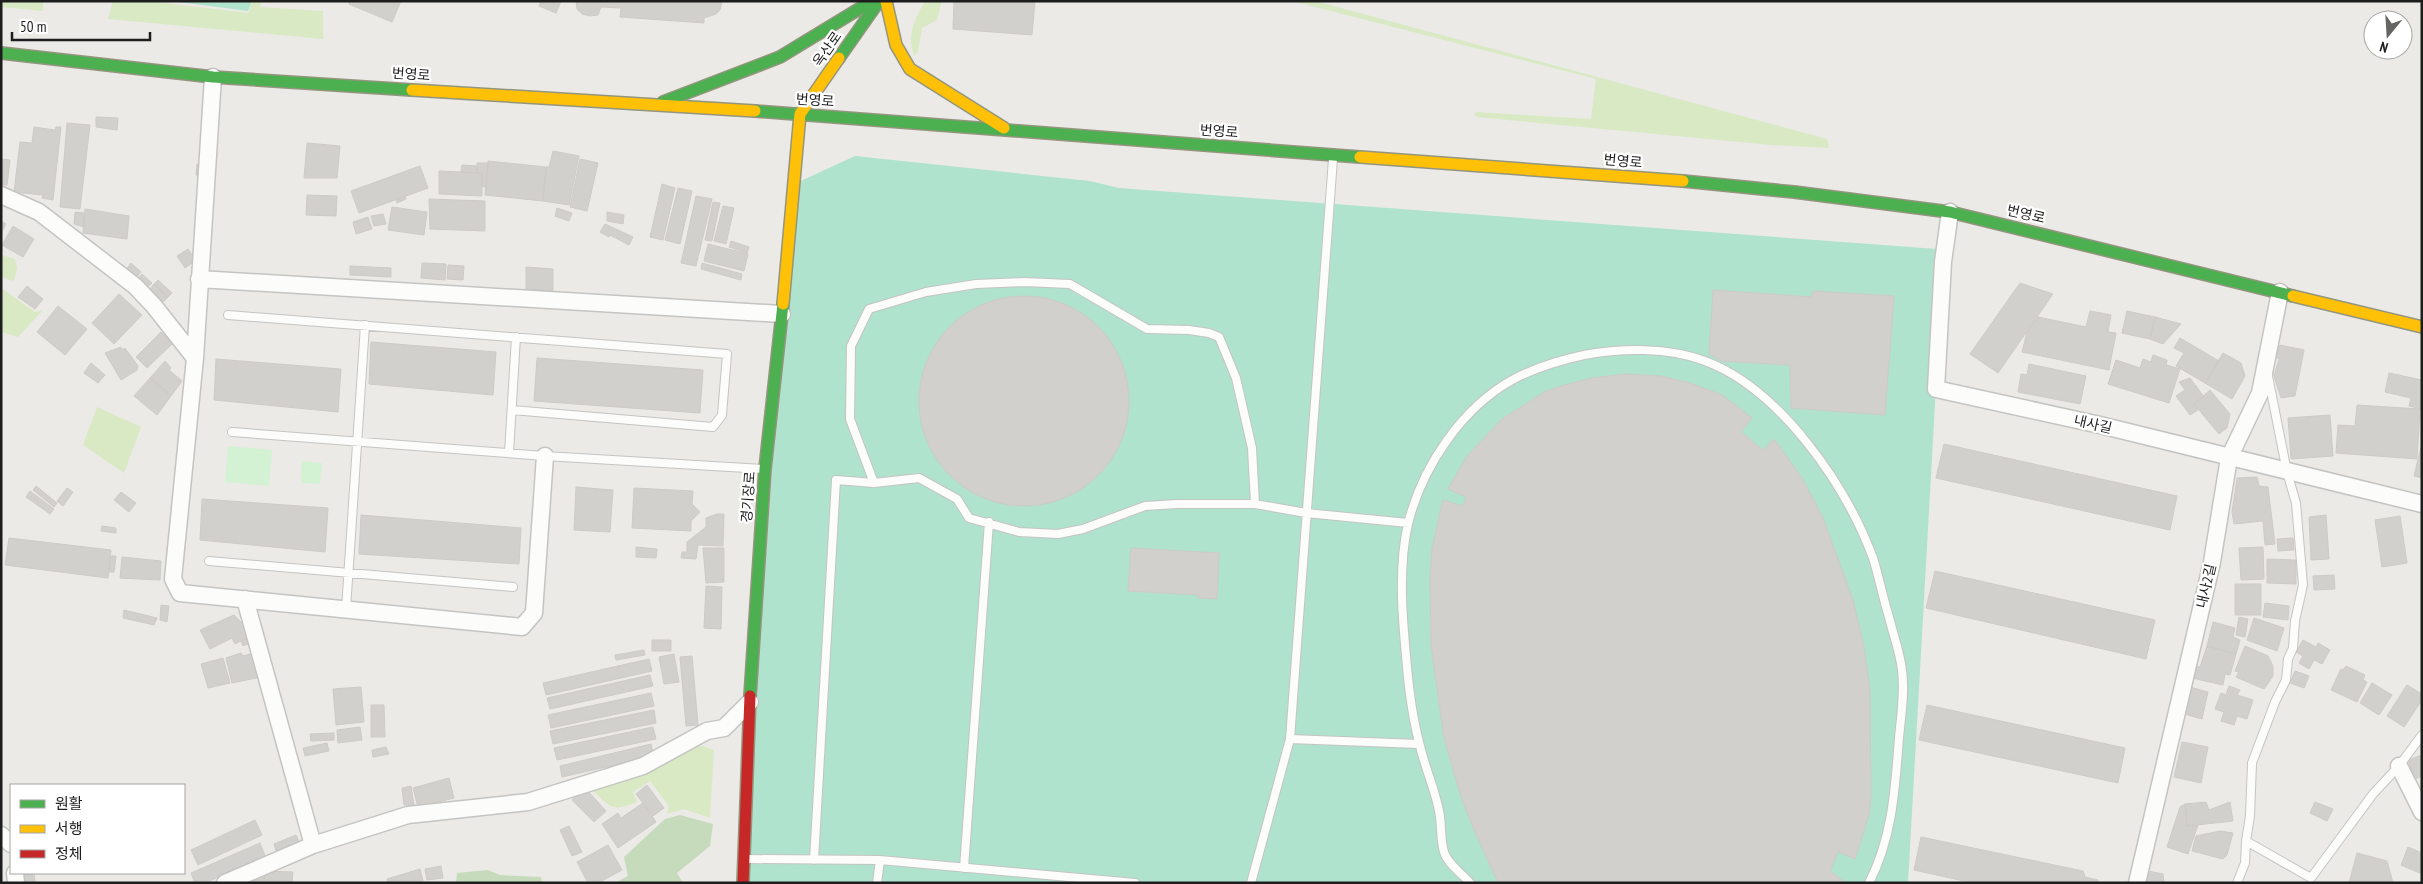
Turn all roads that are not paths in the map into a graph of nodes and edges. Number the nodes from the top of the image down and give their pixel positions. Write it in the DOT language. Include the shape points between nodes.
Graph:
graph roads {
  1 [pos="872,1"];
  2 [pos="879,1"];
  3 [pos="886,1"];
  4 [pos="1,53"];
  5 [pos="213,77"];
  6 [pos="656,104"];
  7 [pos="800,114"];
  8 [pos="1009,131"];
  9 [pos="1333,154"];
  10 [pos="1,195"];
  11 [pos="1950,212"];
  12 [pos="199,279"];
  13 [pos="2280,292"];
  14 [pos="228,314"];
  15 [pos="782,314"];
  16 [pos="365,326"];
  17 [pos="2422,327"];
  18 [pos="516,337"];
  19 [pos="195,358"];
  20 [pos="2266,367"];
  21 [pos="512,410"];
  22 [pos="232,432"];
  23 [pos="357,442"];
  24 [pos="509,454"];
  25 [pos="545,456"];
  26 [pos="2230,458"];
  27 [pos="765,469"];
  28 [pos="2287,472"];
  29 [pos="874,483"];
  30 [pos="1255,504"];
  31 [pos="2422,504"];
  32 [pos="1306,513"];
  33 [pos="989,522"];
  34 [pos="1408,523"];
  35 [pos="209,561"];
  36 [pos="349,573"];
  37 [pos="513,587"];
  38 [pos="245,599"];
  39 [pos="346,609"];
  40 [pos="750,702"];
  41 [pos="2422,735"];
  42 [pos="1290,740"];
  43 [pos="1419,744"];
  44 [pos="2399,766"];
  45 [pos="2422,812"];
  46 [pos="2246,841"];
  47 [pos="313,845"];
  48 [pos="744,859"];
  49 [pos="814,860"];
  50 [pos="880,860"];
  51 [pos="964,868"];
  52 [pos="225,883"];
  53 [pos="743,883"];
  54 [pos="877,883"];
  55 [pos="1135,883"];
  56 [pos="1251,883"];
  57 [pos="1470,883"];
  58 [pos="1870,883"];
  59 [pos="2137,883"];
  60 [pos="2237,883"];
  1 -- 6 [label="main road" via="780,57"];
  2 -- 7 [label="main road, 옥산로"];
  3 -- 8 [label="main road" via="895,44 901,59 910,69"];
  4 -- 5 [label="main road, 번영로"];
  5 -- 6 [label="main road, 번영로"];
  5 -- 12 [label="street"];
  6 -- 7 [label="main road, 번영로"];
  7 -- 8 [label="main road, 번영로"];
  7 -- 15 [label="main road, 경기장로"];
  8 -- 9 [label="main road, 번영로"];
  9 -- 11 [label="main road, 번영로" via="1614,175 1794,192"];
  9 -- 32 [label="lane"];
  10 -- 19 [label="street" via="40,212 135,286"];
  11 -- 13 [label="main road, 번영로"];
  11 -- 26 [label="street, 내사길" via="1936,389"];
  12 -- 15 [label="street"];
  12 -- 19 [label="street"];
  13 -- 17 [label="main road, 번영로"];
  13 -- 20 [label="street, 내사2길"];
  14 -- 16 [label="lane"];
  15 -- 27 [label="main road, 경기장로"];
  16 -- 18 [label="lane"];
  16 -- 23 [label="lane"];
  18 -- 21 [label="lane"];
  18 -- 21 [label="lane" via="727,354 722,415 713,427"];
  19 -- 38 [label="street" via="173,579 180,593"];
  20 -- 26 [label="street, 내사2길" via="2260,393"];
  20 -- 28 [label="lane"];
  21 -- 24 [label="lane"];
  22 -- 23 [label="lane"];
  23 -- 24 [label="lane"];
  23 -- 36 [label="lane"];
  24 -- 25 [label="lane"];
  25 -- 27 [label="lane"];
  25 -- 39 [label="street" via="534,614 522,627"];
  26 -- 28 [label="street, 내사길"];
  26 -- 59 [label="street, 내사2길" via="2212,562"];
  27 -- 40 [label="main road, 경기장로"];
  28 -- 31 [label="street, 내사길"];
  28 -- 46 [label="lane" via="2296,503 2303,585 2286,680 2252,764"];
  29 -- 30 [label="lane" via="850,419 851,346 869,309 926,292 976,284 1043,282 1070,284 1147,328 1189,330 1219,337 1236,378 1252,448"];
  29 -- 33 [label="lane" via="919,478 957,499 969,518"];
  29 -- 49 [label="lane" via="836,480"];
  30 -- 32 [label="lane"];
  30 -- 33 [label="lane" via="1145,506 1083,529 1058,534 1018,532"];
  32 -- 34 [label="lane"];
  32 -- 42 [label="lane"];
  33 -- 51 [label="lane"];
  34 -- 43 [label="lane" via="1403,558 1402,616 1407,678"];
  34 -- 58 [label="lane" via="1443,445 1492,394 1542,367 1608,351 1673,354 1704,360 1761,395 1824,467 1856,521 1873,559 1902,671 1902,709 1889,833"];
  35 -- 36 [label="lane"];
  36 -- 37 [label="lane"];
  36 -- 39 [label="lane"];
  38 -- 39 [label="street"];
  38 -- 47 [label="street"];
  40 -- 47 [label="street" via="724,728 707,731 643,766 528,802 408,815"];
  40 -- 48 [label="main road, 경기장로"];
  41 -- 44 [label="lane"];
  42 -- 43 [label="lane"];
  42 -- 56 [label="lane"];
  43 -- 57 [label="lane" via="1439,810 1444,855"];
  44 -- 45 [label="street"];
  44 -- 46 [label="lane" via="2373,794 2311,878"];
  46 -- 60 [label="lane" via="2245,863"];
  47 -- 52 [label="street"];
  48 -- 49 [label="lane"];
  48 -- 53 [label="main road, 경기장로"];
  49 -- 50 [label="lane"];
  50 -- 51 [label="lane"];
  50 -- 54 [label="lane"];
  51 -- 55 [label="lane"];
}
